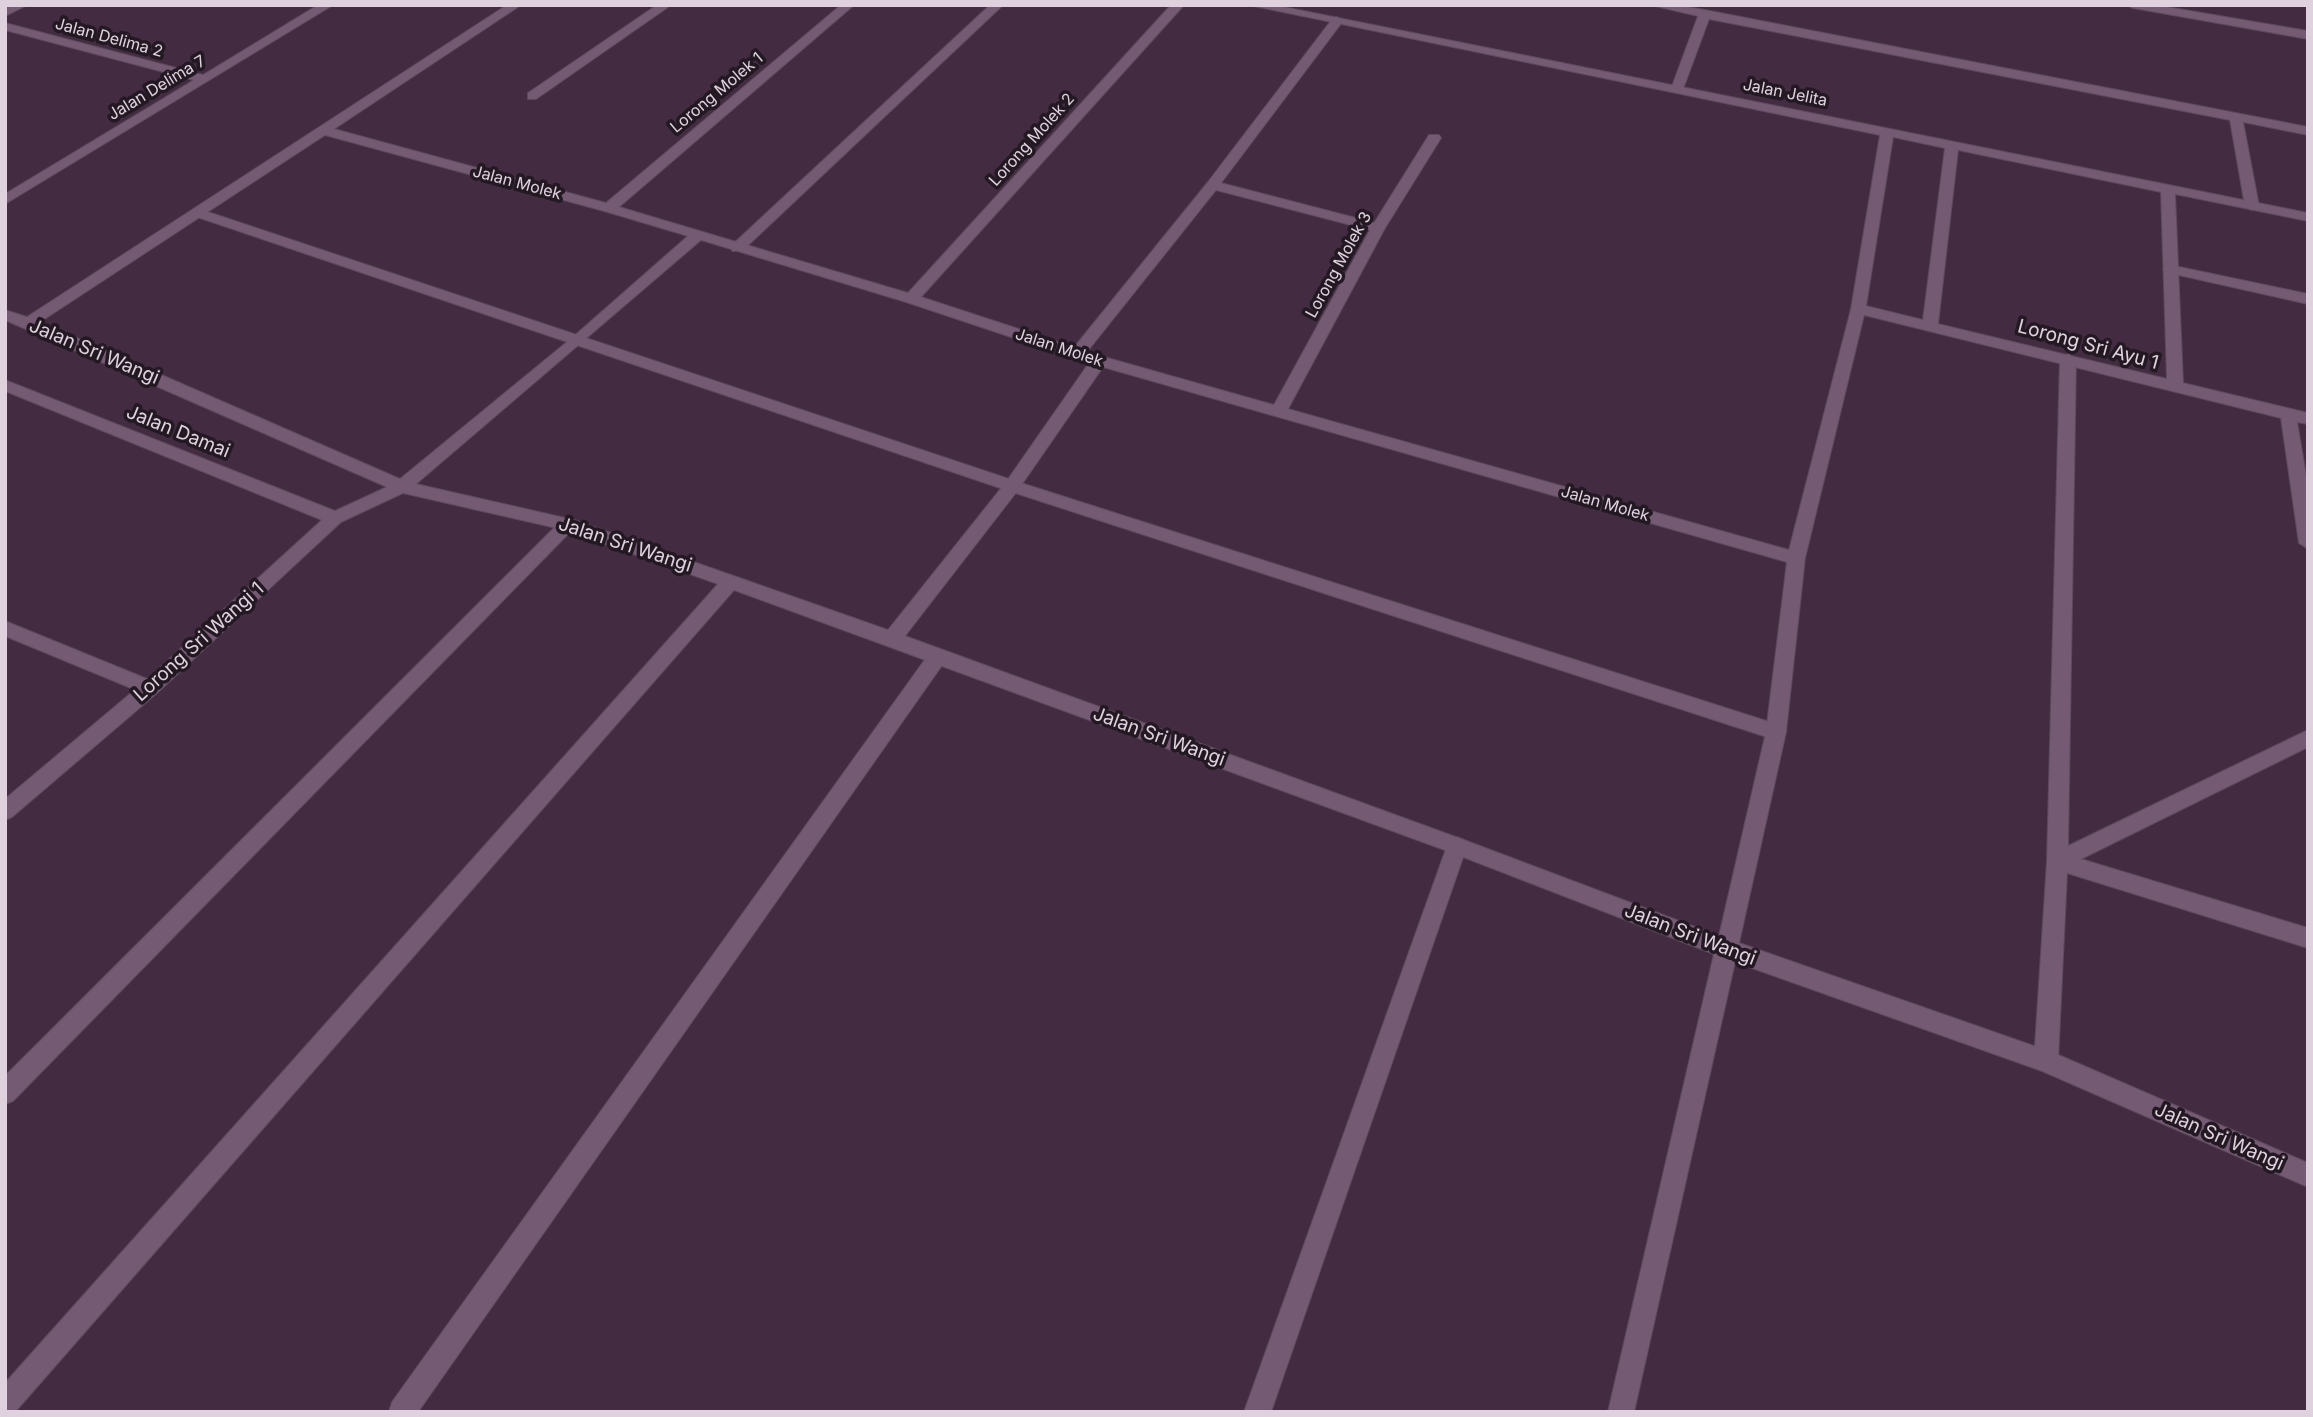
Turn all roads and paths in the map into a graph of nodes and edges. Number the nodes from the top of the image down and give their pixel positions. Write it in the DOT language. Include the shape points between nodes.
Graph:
graph roads {
  1 [pos="21,5"];
  2 [pos="327,5"];
  3 [pos="515,5"];
  4 [pos="665,5"];
  5 [pos="848,5"];
  6 [pos="997,5"];
  7 [pos="1178,5"];
  8 [pos="1255,5"];
  9 [pos="1657,5"];
  10 [pos="2138,6"];
  11 [pos="5,13"];
  12 [pos="1704,14"];
  13 [pos="1337,21"];
  14 [pos="5,26"];
  15 [pos="2308,34"];
  16 [pos="205,79"];
  17 [pos="1677,89"];
  18 [pos="532,96"];
  19 [pos="2236,119"];
  20 [pos="326,131"];
  21 [pos="1887,131"];
  22 [pos="2308,131"];
  23 [pos="1434,138"];
  24 [pos="1952,145"];
  25 [pos="1213,185"];
  26 [pos="2168,190"];
  27 [pos="5,200"];
  28 [pos="2252,206"];
  29 [pos="609,208"];
  30 [pos="199,213"];
  31 [pos="2308,217"];
  32 [pos="1378,228"];
  33 [pos="698,234"];
  34 [pos="737,248"];
  35 [pos="2171,269"];
  36 [pos="911,299"];
  37 [pos="2308,299"];
  38 [pos="1858,309"];
  39 [pos="5,315"];
  40 [pos="29,323"];
  41 [pos="1930,324"];
  42 [pos="578,340"];
  43 [pos="1077,354"];
  44 [pos="2068,359"];
  45 [pos="1099,361"];
  46 [pos="5,385"];
  47 [pos="2175,388"];
  48 [pos="1278,412"];
  49 [pos="2288,414"];
  50 [pos="2308,419"];
  51 [pos="402,486"];
  52 [pos="1012,486"];
  53 [pos="335,518"];
  54 [pos="568,524"];
  55 [pos="2308,543"];
  56 [pos="1796,558"];
  57 [pos="731,581"];
  58 [pos="5,628"];
  59 [pos="892,639"];
  60 [pos="937,656"];
  61 [pos="150,688"];
  62 [pos="1776,732"];
  63 [pos="2308,738"];
  64 [pos="5,811"];
  65 [pos="1457,846"];
  66 [pos="2057,861"];
  67 [pos="2308,938"];
  68 [pos="1729,950"];
  69 [pos="2046,1061"];
  70 [pos="5,1093"];
  71 [pos="2308,1175"];
  72 [pos="5,1403"];
  73 [pos="402,1412"];
  74 [pos="1257,1412"];
  75 [pos="1621,1412"];
  1 -- 11 [label="street"];
  2 -- 16 [label="street, Jalan Delima 7"];
  3 -- 20 [label="street"];
  4 -- 18 [label="street"];
  5 -- 29 [label="street, Lorong Molek 1"];
  6 -- 34 [label="street"];
  7 -- 36 [label="street, Lorong Molek 2"];
  8 -- 13 [label="street, Jalan Jelita"];
  9 -- 12 [label="street"];
  10 -- 15 [label="street"];
  12 -- 17 [label="street"];
  12 -- 19 [label="street"];
  13 -- 17 [label="street, Jalan Jelita"];
  13 -- 25 [label="street"];
  14 -- 16 [label="street, Jalan Delima 2"];
  16 -- 27 [label="street, Jalan Delima 7"];
  17 -- 21 [label="street, Jalan Jelita"];
  19 -- 22 [label="street"];
  19 -- 28 [label="street"];
  20 -- 29 [label="street, Jalan Molek"];
  20 -- 30 [label="street"];
  21 -- 24 [label="street, Jalan Jelita"];
  21 -- 38 [label="street"];
  23 -- 32 [label="street, Lorong Molek 3"];
  24 -- 26 [label="street, Jalan Jelita"];
  24 -- 41 [label="street"];
  25 -- 32 [label="street"];
  25 -- 43 [label="street"];
  26 -- 28 [label="street, Jalan Jelita"];
  26 -- 35 [label="street"];
  28 -- 31 [label="street, Jalan Jelita"];
  29 -- 33 [label="street, Jalan Molek"];
  30 -- 40 [label="street"];
  30 -- 42 [label="street"];
  32 -- 48 [label="street, Lorong Molek 3"];
  33 -- 34 [label="street, Jalan Molek"];
  33 -- 42 [label="street, Lorong Sri Wangi 1"];
  34 -- 36 [label="street, Jalan Molek"];
  35 -- 37 [label="street"];
  35 -- 47 [label="street"];
  36 -- 43 [label="street, Jalan Molek"];
  38 -- 41 [label="street, Lorong Sri Ayu 1"];
  38 -- 56 [label="street"];
  39 -- 40 [label="street, Jalan Sri Wangi"];
  40 -- 51 [label="street, Jalan Sri Wangi"];
  41 -- 44 [label="street, Lorong Sri Ayu 1"];
  42 -- 51 [label="street, Lorong Sri Wangi 1"];
  42 -- 52 [label="street"];
  43 -- 45 [label="street, Jalan Molek"];
  44 -- 47 [label="street, Lorong Sri Ayu 1"];
  44 -- 66 [label="street"];
  45 -- 48 [label="street, Jalan Molek"];
  45 -- 52 [label="street"];
  46 -- 53 [label="street, Jalan Damai"];
  47 -- 49 [label="street, Lorong Sri Ayu 1"];
  48 -- 56 [label="street, Jalan Molek"];
  49 -- 50 [label="street, Lorong Sri Ayu 1"];
  49 -- 55 [label="street"];
  51 -- 53 [label="street, Lorong Sri Wangi 1"];
  51 -- 54 [label="street, Jalan Sri Wangi"];
  52 -- 59 [label="street"];
  52 -- 62 [label="street"];
  53 -- 61 [label="street, Lorong Sri Wangi 1"];
  54 -- 57 [label="street, Jalan Sri Wangi"];
  54 -- 70 [label="street"];
  56 -- 62 [label="street"];
  57 -- 59 [label="street, Jalan Sri Wangi"];
  57 -- 72 [label="street"];
  58 -- 61 [label="street"];
  59 -- 60 [label="street, Jalan Sri Wangi"];
  60 -- 65 [label="street, Jalan Sri Wangi"];
  60 -- 73 [label="street"];
  61 -- 64 [label="street, Lorong Sri Wangi 1"];
  62 -- 68 [label="street"];
  63 -- 66 [label="street"];
  65 -- 68 [label="street, Jalan Sri Wangi"];
  65 -- 74 [label="street"];
  66 -- 67 [label="street"];
  66 -- 69 [label="street"];
  68 -- 69 [label="street, Jalan Sri Wangi"];
  68 -- 75 [label="street"];
  69 -- 71 [label="street, Jalan Sri Wangi"];
}
